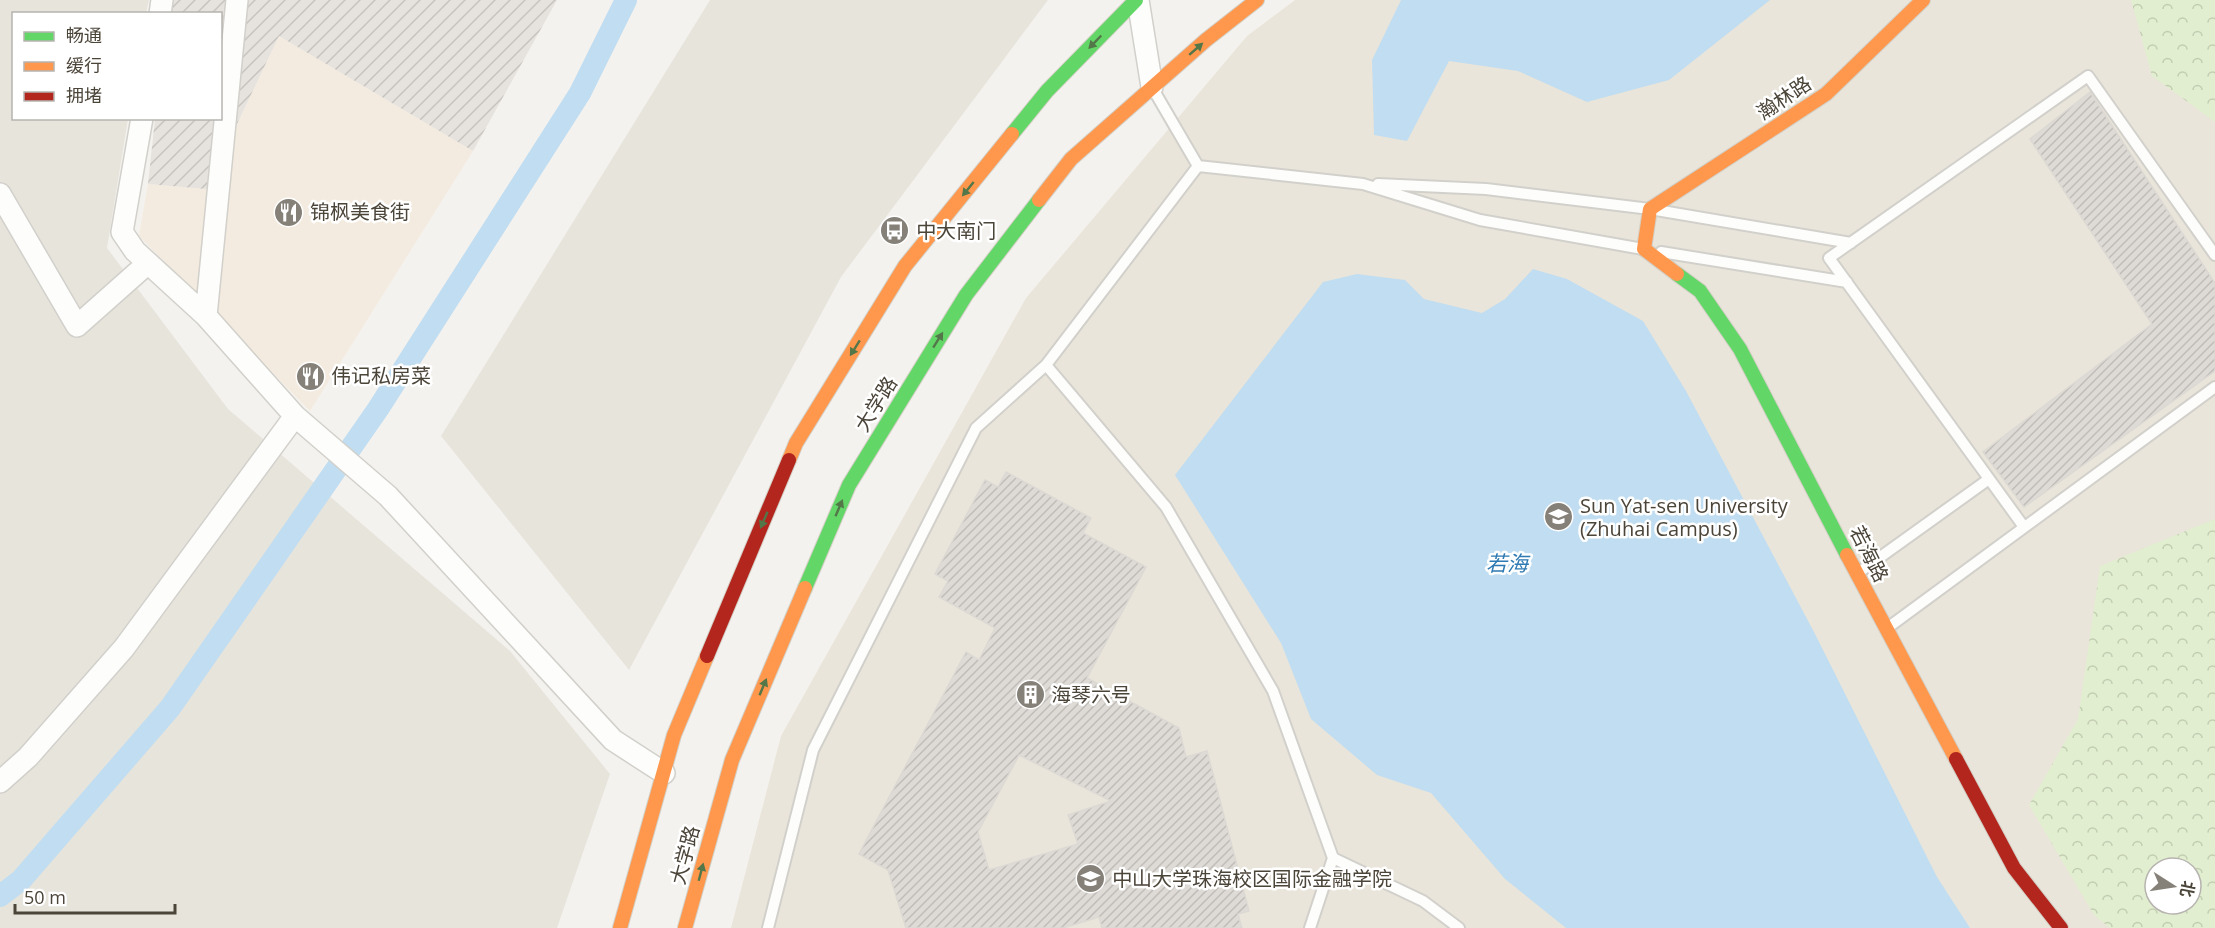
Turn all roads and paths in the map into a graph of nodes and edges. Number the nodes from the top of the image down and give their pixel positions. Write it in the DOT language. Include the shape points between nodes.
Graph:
graph roads {
  1 [pos="237,0"];
  2 [pos="1137,0"];
  3 [pos="1257,0"];
  4 [pos="1923,0"];
  5 [pos="1152,87"];
  6 [pos="142,120"];
  7 [pos="1198,166"];
  8 [pos="1363,184"];
  9 [pos="0,194"];
  10 [pos="1650,209"];
  11 [pos="1851,243"];
  12 [pos="1644,249"];
  13 [pos="2215,255"];
  14 [pos="148,263"];
  15 [pos="1847,282"];
  16 [pos="206,316"];
  17 [pos="1046,365"];
  18 [pos="2215,387"];
  19 [pos="295,416"];
  20 [pos="1989,479"];
  21 [pos="2024,527"];
  22 [pos="1857,574"];
  23 [pos="1886,629"];
  24 [pos="664,773"];
  25 [pos="0,782"];
  26 [pos="1333,858"];
  27 [pos="620,928"];
  28 [pos="685,928"];
  29 [pos="768,928"];
  30 [pos="1310,928"];
  31 [pos="1459,928"];
  32 [pos="2061,928"];
  1 -- 16 [label="street"];
  2 -- 5 [label="street"];
  2 -- 24 [label="street, one-way" via="1047,91 905,266 796,443 674,735"];
  5 -- 3 [label="street, 大学路, one-way"];
  4 -- 10 [label="street, 瀚林路" via="1826,94"];
  5 -- 7 [label="lane"];
  28 -- 5 [label="street, 大学路, one-way" via="732,760 849,485 966,295 1071,159"];
  6 -- 14 [label="street" via="123,232"];
  7 -- 8 [label="lane"];
  7 -- 17 [label="lane"];
  8 -- 10 [label="lane" via="1486,189"];
  8 -- 12 [label="lane" via="1480,220"];
  9 -- 14 [label="street" via="77,326"];
  10 -- 11 [label="lane"];
  10 -- 12 [label="street"];
  11 -- 13 [label="lane" via="2088,76"];
  11 -- 15 [label="lane" via="1829,258"];
  12 -- 15 [label="lane"];
  12 -- 22 [label="street, 若海路" via="1700,291 1740,349"];
  14 -- 16 [label="street"];
  15 -- 20 [label="lane"];
  16 -- 19 [label="street"];
  17 -- 26 [label="lane" via="1166,507 1178,527 1273,691"];
  17 -- 29 [label="lane" via="976,428 813,750"];
  18 -- 21 [label="lane"];
  19 -- 24 [label="street" via="388,496 613,740"];
  19 -- 25 [label="street" via="124,648 28,758"];
  20 -- 21 [label="lane"];
  20 -- 22 [label="lane"];
  21 -- 23 [label="lane"];
  22 -- 23 [label="street, 若海路"];
  23 -- 32 [label="street, 若海路" via="2014,868"];
  24 -- 27 [label="street"];
  26 -- 30 [label="lane"];
  26 -- 31 [label="lane" via="1423,901"];
}
